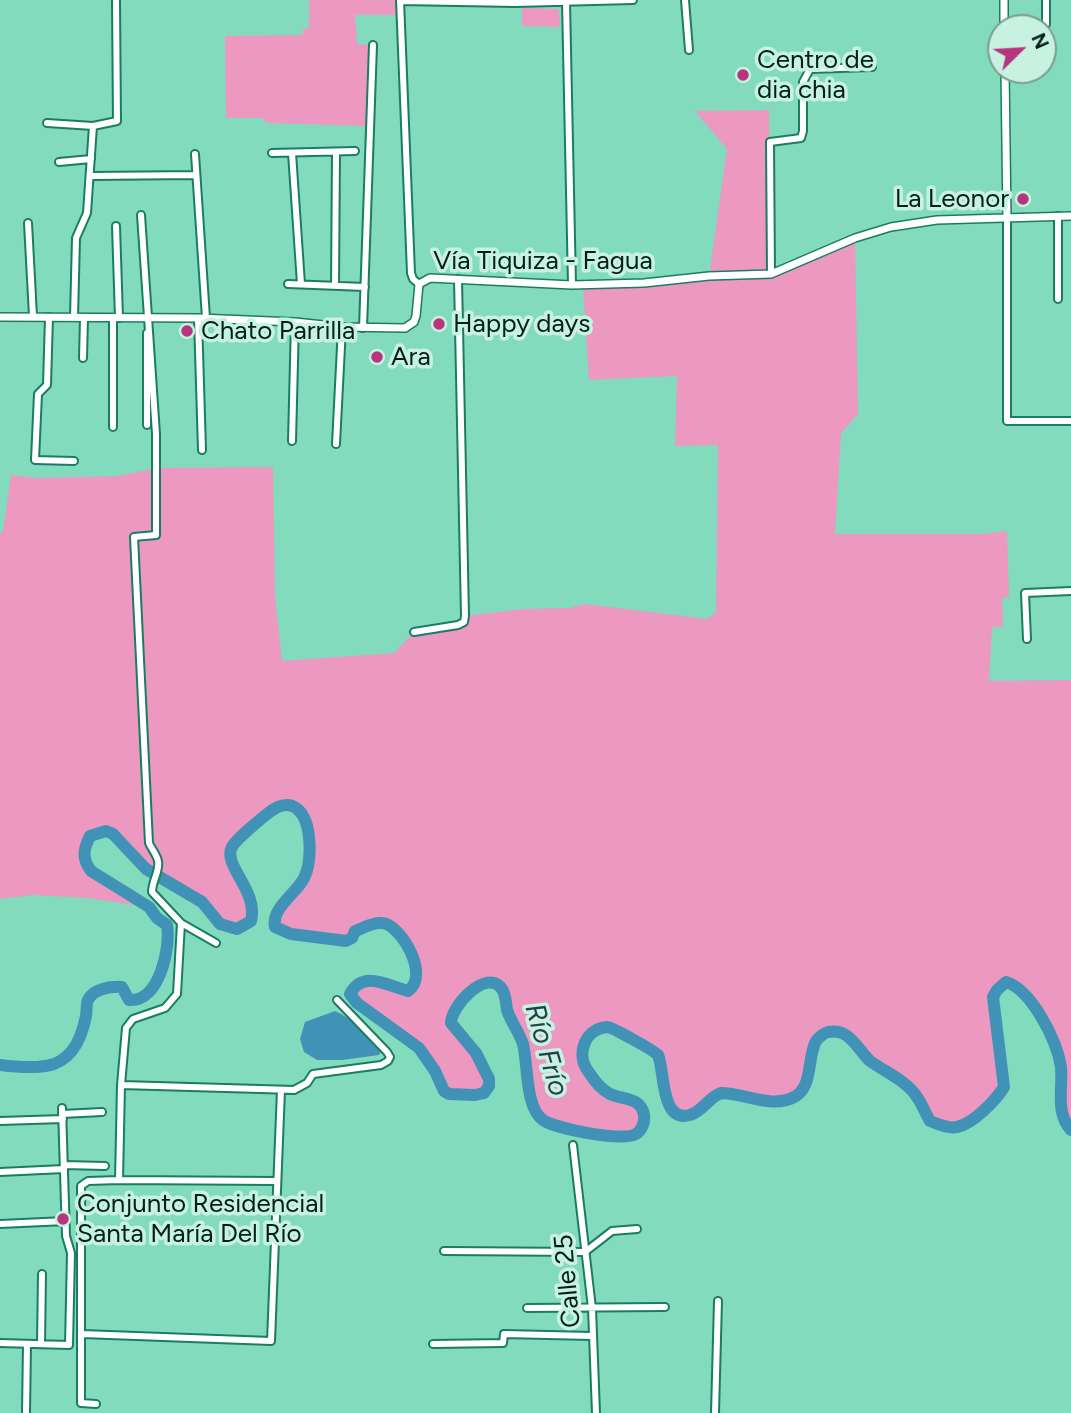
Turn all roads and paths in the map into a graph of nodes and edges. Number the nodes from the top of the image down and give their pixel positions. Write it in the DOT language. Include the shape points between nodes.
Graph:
graph roads {
  1 [pos="116,0"];
  2 [pos="633,0"];
  3 [pos="685,0"];
  4 [pos="400,1"];
  5 [pos="569,1"];
  6 [pos="516,2"];
  7 [pos="373,45"];
  8 [pos="689,50"];
  9 [pos="872,68"];
  10 [pos="1005,84"];
  11 [pos="47,123"];
  12 [pos="93,126"];
  13 [pos="336,152"];
  14 [pos="355,152"];
  15 [pos="272,153"];
  16 [pos="292,153"];
  17 [pos="195,154"];
  18 [pos="91,159"];
  19 [pos="59,162"];
  20 [pos="195,174"];
  21 [pos="91,176"];
  22 [pos="141,215"];
  23 [pos="1058,216"];
  24 [pos="1071,216"];
  25 [pos="1007,219"];
  26 [pos="28,223"];
  27 [pos="116,226"];
  28 [pos="771,274"];
  29 [pos="458,279"];
  30 [pos="288,284"];
  31 [pos="300,284"];
  32 [pos="419,284"];
  33 [pos="572,285"];
  34 [pos="334,286"];
  35 [pos="365,287"];
  36 [pos="1058,299"];
  37 [pos="33,316"];
  38 [pos="0,317"];
  39 [pos="49,317"];
  40 [pos="74,317"];
  41 [pos="84,317"];
  42 [pos="148,317"];
  43 [pos="116,318"];
  44 [pos="202,318"];
  45 [pos="295,322"];
  46 [pos="342,327"];
  47 [pos="363,328"];
  48 [pos="83,358"];
  49 [pos="1071,421"];
  50 [pos="148,425"];
  51 [pos="113,427"];
  52 [pos="292,441"];
  53 [pos="336,444"];
  54 [pos="202,450"];
  55 [pos="74,461"];
  56 [pos="1071,592"];
  57 [pos="414,632"];
  58 [pos="1027,639"];
  59 [pos="181,923"];
  60 [pos="216,943"];
  61 [pos="337,1000"];
  62 [pos="121,1086"];
  63 [pos="281,1090"];
  64 [pos="102,1112"];
  65 [pos="62,1113"];
  66 [pos="0,1121"];
  67 [pos="573,1145"];
  68 [pos="106,1166"];
  69 [pos="64,1167"];
  70 [pos="0,1172"];
  71 [pos="119,1180"];
  72 [pos="276,1181"];
  73 [pos="66,1222"];
  74 [pos="0,1224"];
  75 [pos="637,1229"];
  76 [pos="444,1251"];
  77 [pos="585,1252"];
  78 [pos="42,1274"];
  79 [pos="718,1301"];
  80 [pos="665,1307"];
  81 [pos="527,1308"];
  82 [pos="592,1308"];
  83 [pos="82,1334"];
  84 [pos="592,1336"];
  85 [pos="0,1343"];
  86 [pos="27,1344"];
  87 [pos="41,1344"];
  88 [pos="433,1344"];
  89 [pos="96,1404"];
  90 [pos="26,1413"];
  91 [pos="596,1413"];
  92 [pos="715,1413"];
  1 -- 12 [label="street" via="119,114 117,121"];
  2 -- 5 [label="street"];
  3 -- 8 [label="street"];
  4 -- 6 [label="street"];
  4 -- 32 [label="street" via="411,273"];
  5 -- 6 [label="street"];
  5 -- 33 [label="street"];
  7 -- 35 [label="street"];
  9 -- 28 [label="street" via="810,69 803,82 803,135 770,142"];
  10 -- 25 [label="street"];
  11 -- 12 [label="street"];
  12 -- 18 [label="street"];
  13 -- 14 [label="street"];
  13 -- 16 [label="street"];
  13 -- 34 [label="street"];
  15 -- 16 [label="street"];
  16 -- 31 [label="street"];
  17 -- 20 [label="street"];
  18 -- 19 [label="street"];
  18 -- 21 [label="street"];
  20 -- 21 [label="street"];
  20 -- 44 [label="street"];
  21 -- 40 [label="street" via="87,213 76,237"];
  22 -- 42 [label="street"];
  23 -- 24 [label="street, Vía Tiquiza - Fagua"];
  23 -- 25 [label="street, Vía Tiquiza - Fagua"];
  23 -- 36 [label="street"];
  25 -- 28 [label="street, Vía Tiquiza - Fagua" via="937,220 891,227"];
  25 -- 49 [label="street" via="1007,421"];
  26 -- 37 [label="street"];
  27 -- 43 [label="street"];
  28 -- 33 [label="street, Vía Tiquiza - Fagua"];
  29 -- 32 [label="street, Vía Tiquiza - Fagua" via="430,278"];
  29 -- 33 [label="street, Vía Tiquiza - Fagua"];
  29 -- 57 [label="street" via="465,616 458,625"];
  30 -- 31 [label="street"];
  31 -- 34 [label="street"];
  32 -- 47 [label="street, Vía Tiquiza - Fagua" via="416,316 410,326"];
  34 -- 35 [label="street"];
  35 -- 47 [label="street"];
  37 -- 38 [label="street, Vía Tiquiza - Fagua"];
  37 -- 39 [label="street, Vía Tiquiza - Fagua"];
  39 -- 40 [label="street, Vía Tiquiza - Fagua"];
  39 -- 55 [label="street" via="47,385 38,394 35,460"];
  40 -- 41 [label="street, Vía Tiquiza - Fagua"];
  41 -- 43 [label="street, Vía Tiquiza - Fagua"];
  41 -- 48 [label="street"];
  42 -- 43 [label="street, Vía Tiquiza - Fagua"];
  42 -- 44 [label="street, Vía Tiquiza - Fagua"];
  42 -- 50 [label="street"];
  42 -- 59 [label="street" via="156,434 156,535 134,537 149,844 158,860 152,892"];
  43 -- 51 [label="street"];
  44 -- 45 [label="street, Vía Tiquiza - Fagua"];
  44 -- 54 [label="street"];
  45 -- 46 [label="street, Vía Tiquiza - Fagua"];
  45 -- 52 [label="street"];
  46 -- 47 [label="street, Vía Tiquiza - Fagua"];
  46 -- 53 [label="street"];
  56 -- 58 [label="street" via="1025,593"];
  59 -- 60 [label="street"];
  59 -- 62 [label="street" via="177,994 165,1008 133,1019 126,1028"];
  61 -- 63 [label="street" via="387,1052 388,1061 313,1074 293,1090"];
  62 -- 63 [label="street"];
  62 -- 71 [label="street"];
  63 -- 72 [label="street"];
  64 -- 65 [label="street"];
  65 -- 66 [label="street"];
  65 -- 69 [label="street"];
  67 -- 77 [label="street, Calle 25"];
  68 -- 69 [label="street"];
  69 -- 70 [label="street"];
  69 -- 73 [label="street"];
  71 -- 72 [label="street"];
  71 -- 83 [label="street" via="88,1181 80,1186"];
  72 -- 83 [label="street" via="271,1341"];
  73 -- 74 [label="street"];
  73 -- 87 [label="street" via="71,1253 69,1345"];
  75 -- 77 [label="street" via="612,1231"];
  76 -- 77 [label="street"];
  77 -- 82 [label="street, Calle 25"];
  78 -- 87 [label="street"];
  79 -- 92 [label="street"];
  80 -- 82 [label="street"];
  81 -- 82 [label="street"];
  82 -- 84 [label="street, Calle 25"];
  83 -- 89 [label="street" via="81,1403"];
  84 -- 88 [label="street" via="504,1334 503,1343"];
  84 -- 91 [label="street, Calle 25"];
  85 -- 86 [label="street"];
  86 -- 87 [label="street"];
  86 -- 90 [label="street"];
}
